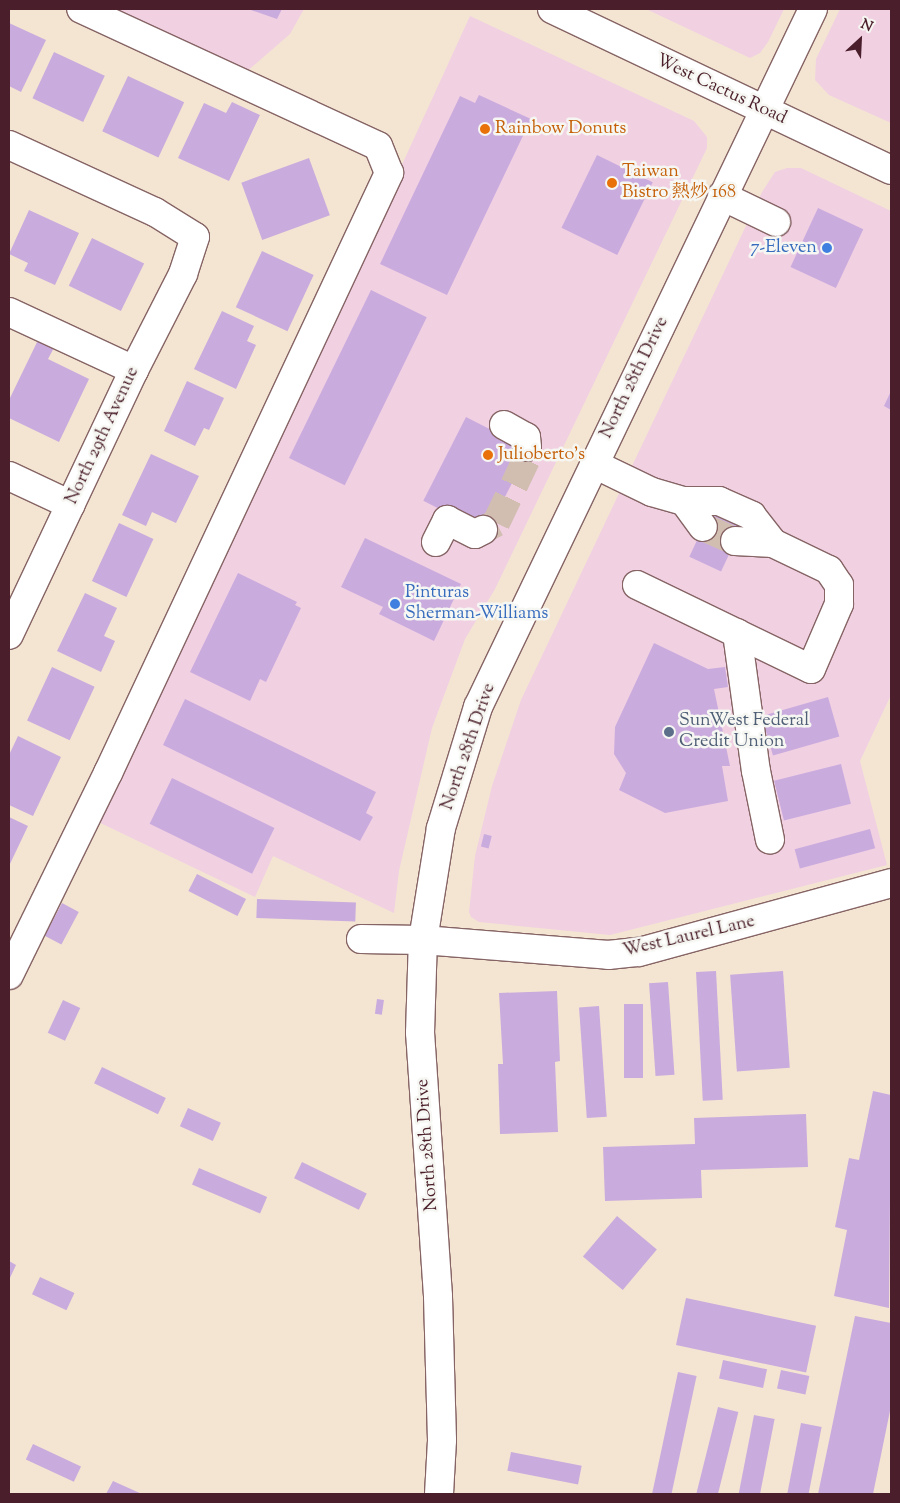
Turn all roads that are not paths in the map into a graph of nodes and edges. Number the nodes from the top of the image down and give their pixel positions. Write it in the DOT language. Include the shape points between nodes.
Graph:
graph roads {
  1 [pos="81,9"];
  2 [pos="552,9"];
  3 [pos="813,9"];
  4 [pos="764,110"];
  5 [pos="9,145"];
  6 [pos="891,170"];
  7 [pos="722,196"];
  8 [pos="776,222"];
  9 [pos="9,312"];
  10 [pos="134,370"];
  11 [pos="504,425"];
  12 [pos="527,447"];
  13 [pos="594,464"];
  14 [pos="9,476"];
  15 [pos="684,501"];
  16 [pos="71,505"];
  17 [pos="703,527"];
  18 [pos="483,530"];
  19 [pos="735,541"];
  20 [pos="436,542"];
  21 [pos="773,543"];
  22 [pos="637,585"];
  23 [pos="737,633"];
  24 [pos="9,635"];
  25 [pos="770,840"];
  26 [pos="891,883"];
  27 [pos="361,939"];
  28 [pos="423,940"];
  29 [pos="9,974"];
  30 [pos="439,1494"];
  1 -- 29 [label="street" via="378,146 389,173 112,764"];
  2 -- 4 [label="street, West Cactus Road"];
  3 -- 4 [label="street, North 28th Drive"];
  4 -- 6 [label="street, West Cactus Road"];
  4 -- 7 [label="street, North 28th Drive"];
  5 -- 10 [label="street, North 29th Avenue" via="155,212 195,237 183,274"];
  7 -- 8 [label="street"];
  7 -- 13 [label="street, North 28th Drive"];
  9 -- 10 [label="street"];
  10 -- 16 [label="street, North 29th Avenue"];
  11 -- 12 [label="street" via="526,437"];
  13 -- 15 [label="street" via="652,492"];
  13 -- 28 [label="street, North 28th Drive" via="478,707 441,828"];
  14 -- 16 [label="street"];
  15 -- 17 [label="street"];
  15 -- 21 [label="street" via="719,501 752,516"];
  16 -- 24 [label="street, North 29th Avenue"];
  18 -- 20 [label="street" via="475,534 447,520"];
  19 -- 21 [label="street"];
  21 -- 23 [label="street" via="829,570 839,585 839,604 811,669"];
  22 -- 23 [label="street"];
  23 -- 25 [label="street" via="756,771"];
  26 -- 28 [label="street, West Laurel Lane" via="639,952 608,955"];
  27 -- 28 [label="street, West Laurel Lane"];
  28 -- 30 [label="street, North 28th Drive" via="420,1032 438,1296 442,1440"];
}
